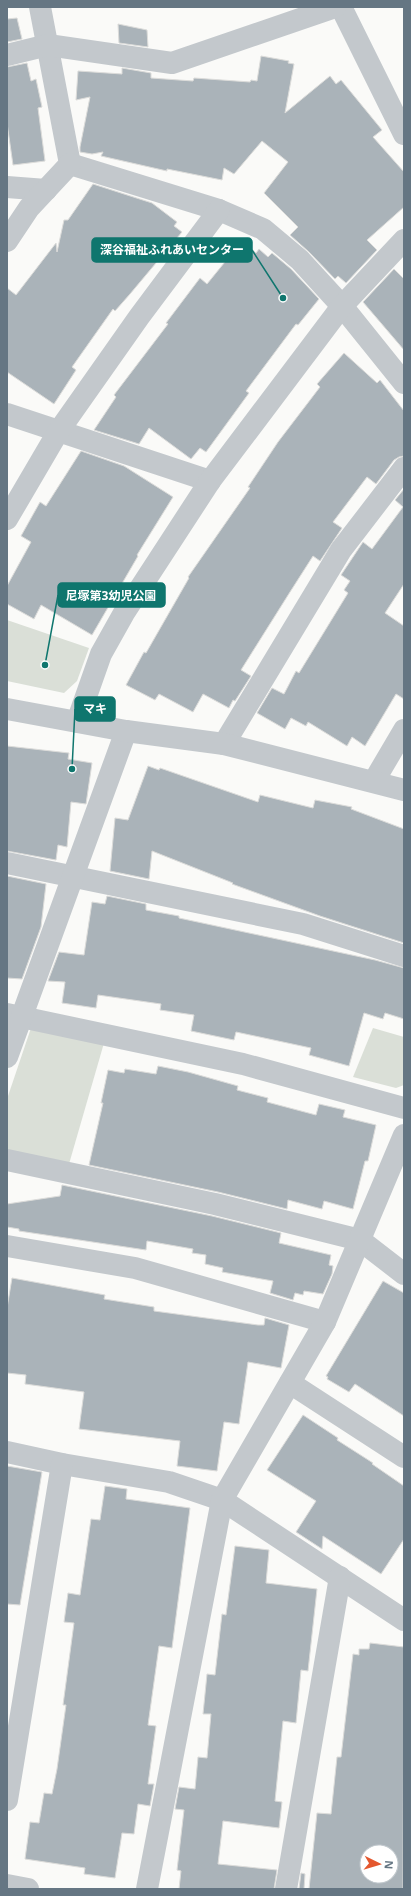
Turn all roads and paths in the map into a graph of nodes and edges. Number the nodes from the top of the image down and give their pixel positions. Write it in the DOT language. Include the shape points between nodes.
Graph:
graph roads {
  1 [pos="40,7"];
  2 [pos="335,7"];
  3 [pos="341,7"];
  4 [pos="48,44"];
  5 [pos="7,55"];
  6 [pos="404,134"];
  7 [pos="70,164"];
  8 [pos="7,187"];
  9 [pos="46,190"];
  10 [pos="219,210"];
  11 [pos="404,240"];
  12 [pos="7,241"];
  13 [pos="342,306"];
  14 [pos="404,383"];
  15 [pos="7,414"];
  16 [pos="58,432"];
  17 [pos="404,468"];
  18 [pos="210,480"];
  19 [pos="7,518"];
  20 [pos="7,709"];
  21 [pos="77,722"];
  22 [pos="404,730"];
  23 [pos="126,731"];
  24 [pos="224,744"];
  25 [pos="374,782"];
  26 [pos="404,790"];
  27 [pos="7,863"];
  28 [pos="72,877"];
  29 [pos="404,956"];
  30 [pos="14,1015"];
  31 [pos="7,1057"];
  32 [pos="404,1108"];
  33 [pos="404,1135"];
  34 [pos="7,1160"];
  35 [pos="360,1240"];
  36 [pos="7,1246"];
  37 [pos="404,1274"];
  38 [pos="324,1322"];
  39 [pos="290,1383"];
  40 [pos="7,1452"];
  41 [pos="404,1457"];
  42 [pos="62,1464"];
  43 [pos="222,1500"];
  44 [pos="340,1578"];
  45 [pos="404,1620"];
  46 [pos="7,1800"];
  47 [pos="7,1885"];
  48 [pos="28,1889"];
  49 [pos="147,1889"];
  50 [pos="286,1889"];
  1 -- 4 [label="street"];
  2 -- 4 [label="street" via="172,63"];
  3 -- 6 [label="street"];
  4 -- 5 [label="street"];
  4 -- 7 [label="street"];
  7 -- 9 [label="street"];
  7 -- 10 [label="street"];
  8 -- 9 [label="street"];
  9 -- 12 [label="street" via="29,208"];
  10 -- 13 [label="street" via="264,229 300,260"];
  10 -- 16 [label="street" via="138,317"];
  11 -- 13 [label="street"];
  13 -- 14 [label="street"];
  13 -- 18 [label="street"];
  15 -- 16 [label="street"];
  16 -- 18 [label="street"];
  16 -- 19 [label="street"];
  17 -- 24 [label="street" via="341,550"];
  18 -- 21 [label="street" via="100,654"];
  20 -- 21 [label="street"];
  21 -- 23 [label="street"];
  22 -- 25 [label="street"];
  23 -- 24 [label="street"];
  23 -- 28 [label="street"];
  24 -- 25 [label="street"];
  25 -- 26 [label="street"];
  27 -- 28 [label="street"];
  28 -- 29 [label="street" via="303,924"];
  28 -- 30 [label="street"];
  30 -- 31 [label="street"];
  30 -- 32 [label="street" via="244,1064"];
  33 -- 35 [label="street"];
  34 -- 35 [label="street" via="215,1204"];
  35 -- 37 [label="street"];
  35 -- 38 [label="street"];
  36 -- 38 [label="street" via="135,1268"];
  38 -- 39 [label="street"];
  39 -- 41 [label="street"];
  39 -- 43 [label="street"];
  40 -- 42 [label="street"];
  42 -- 43 [label="street" via="169,1482"];
  42 -- 46 [label="street"];
  43 -- 44 [label="street"];
  43 -- 49 [label="street"];
  44 -- 45 [label="street"];
  44 -- 50 [label="street"];
  47 -- 48 [label="street"];
}
